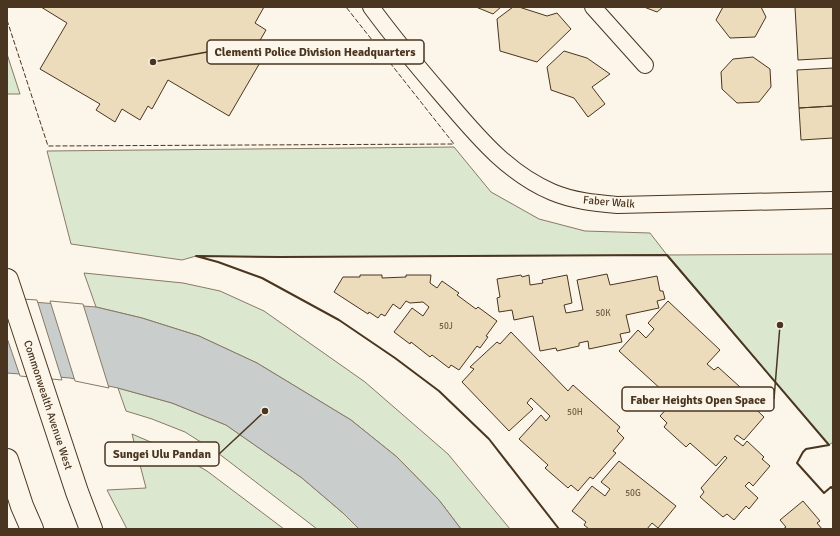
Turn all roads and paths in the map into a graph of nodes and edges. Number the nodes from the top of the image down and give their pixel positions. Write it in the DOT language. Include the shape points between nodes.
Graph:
graph roads {
  1 [pos="371,7"];
  2 [pos="593,7"];
  3 [pos="645,64"];
  4 [pos="833,200"];
  5 [pos="7,280"];
  6 [pos="7,460"];
  7 [pos="32,529"];
  8 [pos="91,529"];
  1 -- 4 [label="street, Faber Walk" via="400,46 485,145 518,173 552,192 586,202 618,205"];
  2 -- 3 [label="street"];
  5 -- 8 [label="main road, Commonwealth Avenue West"];
  6 -- 7 [label="main road"];
}
